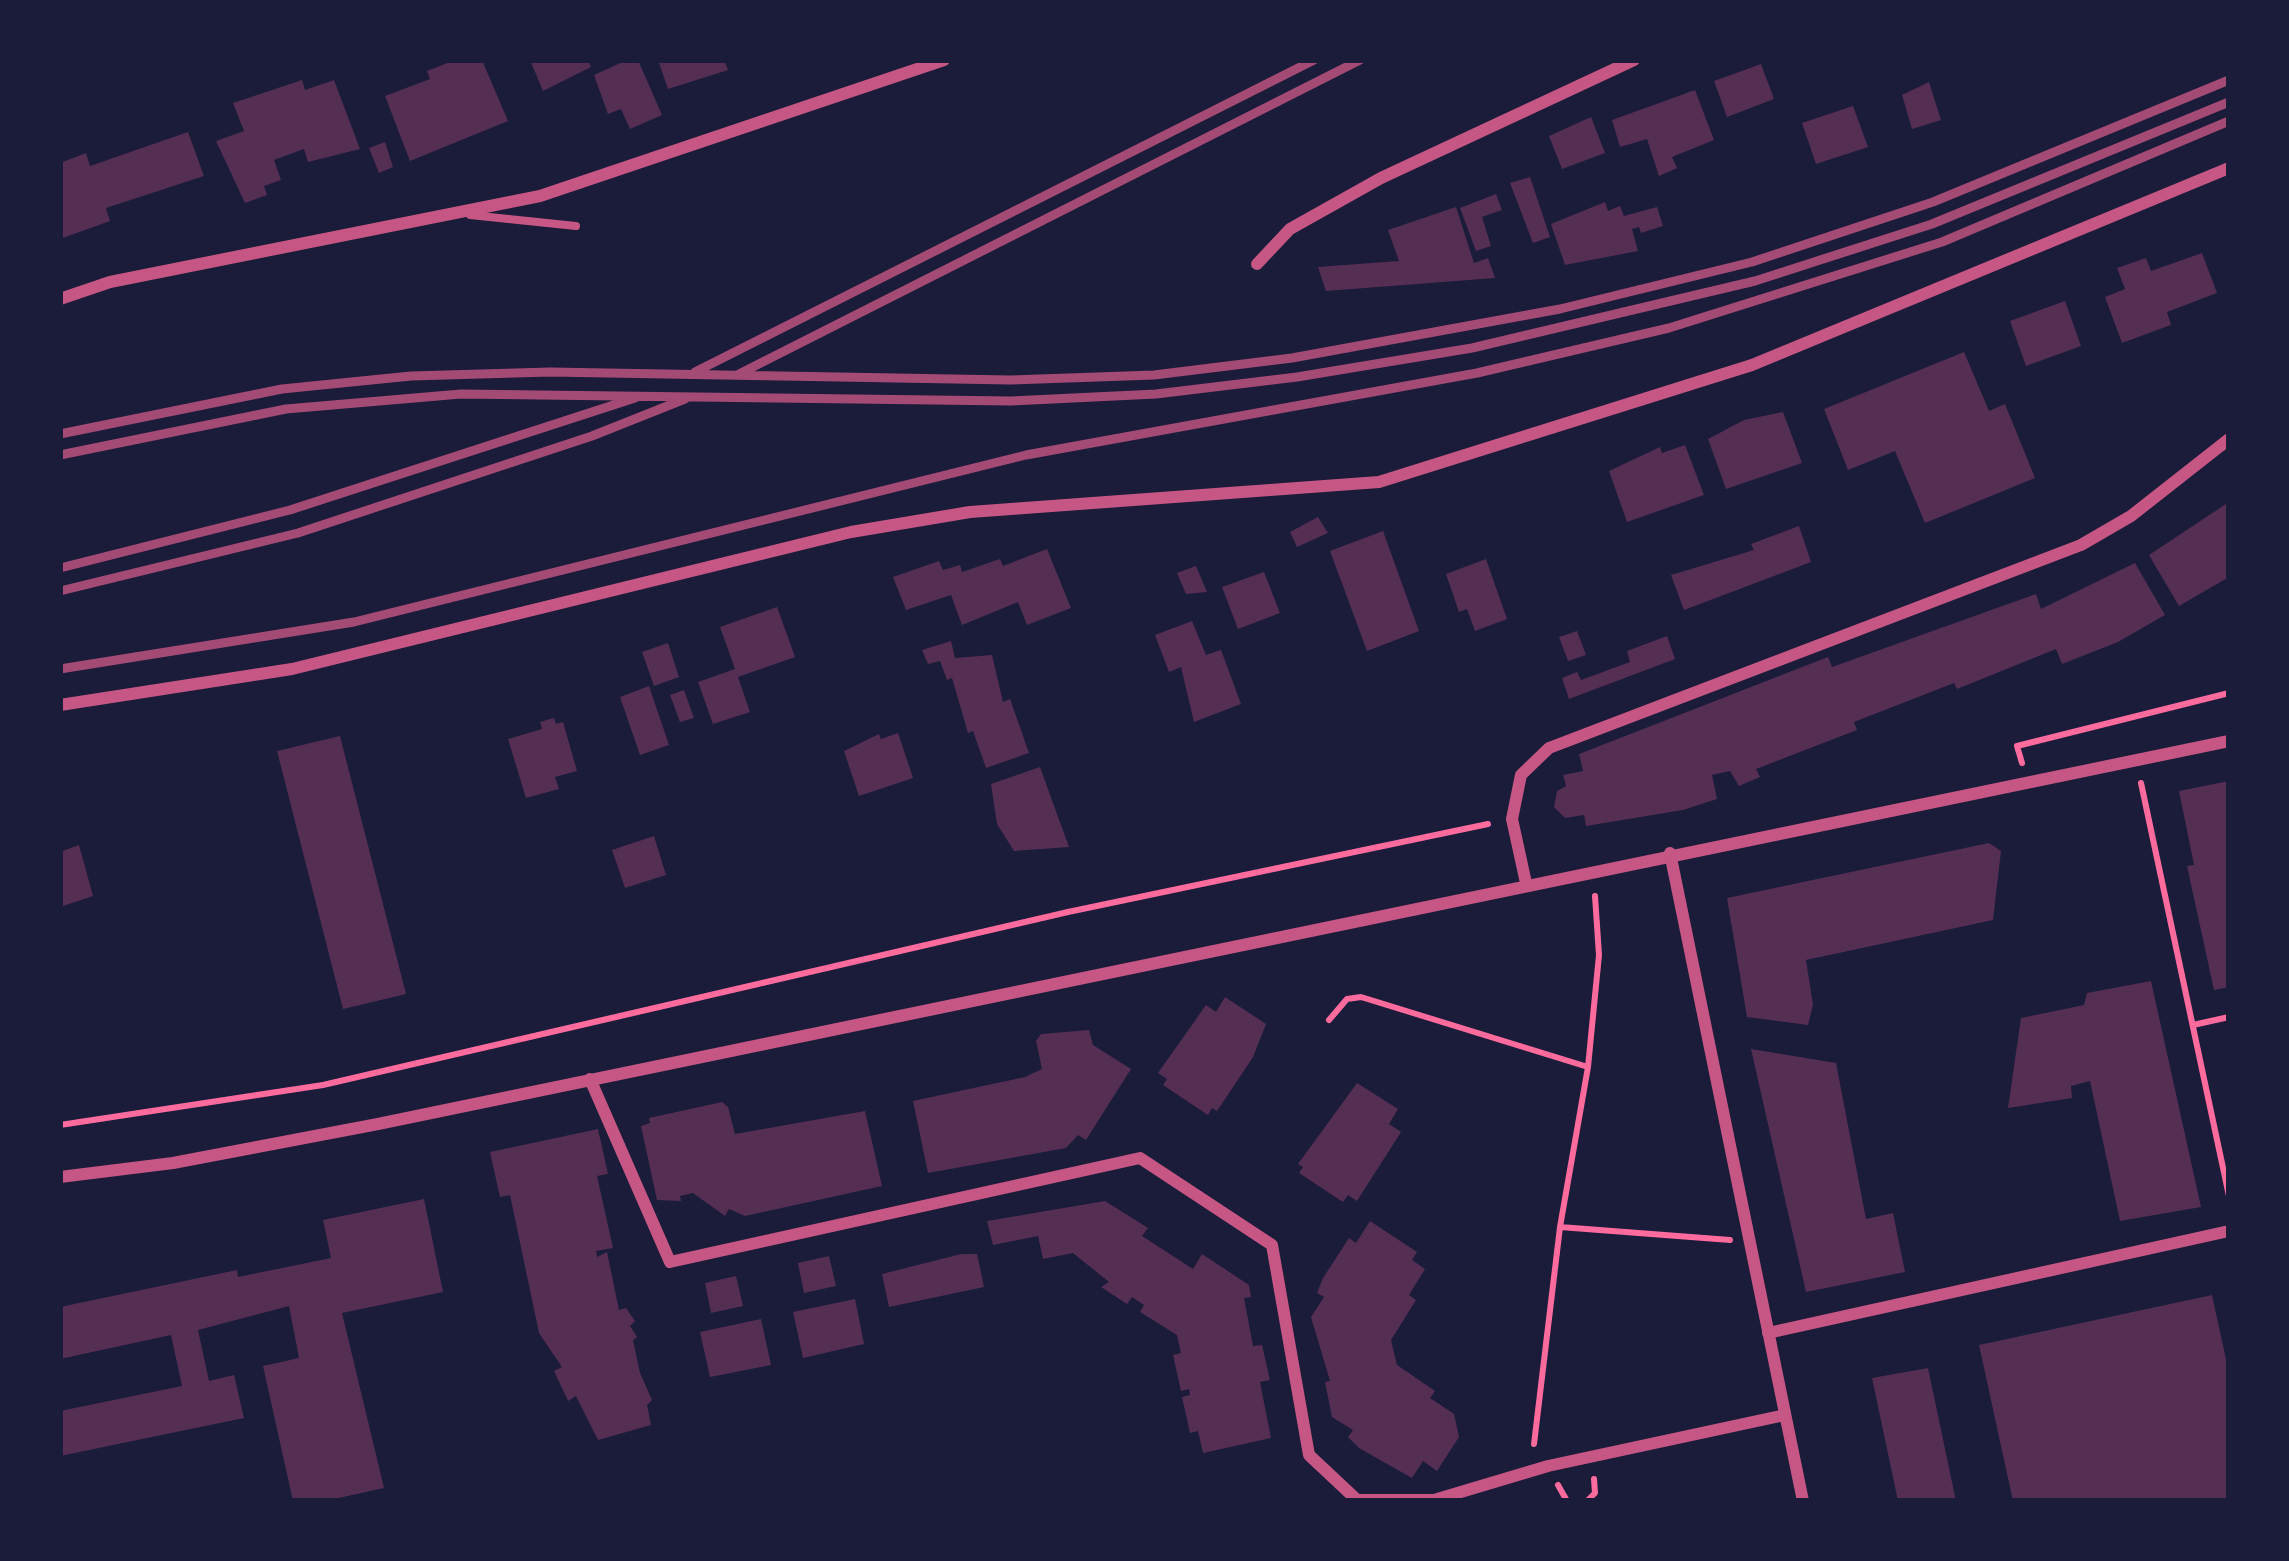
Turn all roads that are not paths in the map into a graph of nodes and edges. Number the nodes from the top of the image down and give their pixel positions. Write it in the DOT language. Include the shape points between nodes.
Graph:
graph roads {
  1 [pos="944,60"];
  2 [pos="1634,60"];
  3 [pos="2229,168"];
  4 [pos="454,213"];
  5 [pos="575,226"];
  6 [pos="1257,264"];
  7 [pos="60,299"];
  8 [pos="2229,439"];
  9 [pos="60,705"];
  10 [pos="2229,741"];
  11 [pos="1670,853"];
  12 [pos="1526,883"];
  13 [pos="590,1079"];
  14 [pos="60,1177"];
  15 [pos="2229,1231"];
  16 [pos="1768,1333"];
  17 [pos="1785,1415"];
  18 [pos="1803,1501"];
  1 -- 4 [label="street" via="540,196"];
  2 -- 6 [label="street" via="1381,178 1290,229"];
  3 -- 9 [label="street" via="1752,365 1379,482 970,512 851,532 292,669"];
  4 -- 5 [label="lane"];
  4 -- 7 [label="street"];
  8 -- 12 [label="street" via="2081,545 1549,748 1521,775 1512,819"];
  10 -- 11 [label="street" via="1801,833"];
  11 -- 12 [label="street"];
  11 -- 16 [label="street"];
  12 -- 13 [label="street"];
  13 -- 14 [label="street" via="196,1158"];
  13 -- 17 [label="street" via="670,1262 1140,1158 1272,1245 1309,1455 1357,1500 1434,1500 1548,1466"];
  15 -- 16 [label="street"];
  16 -- 17 [label="street"];
  17 -- 18 [label="street"];
}
